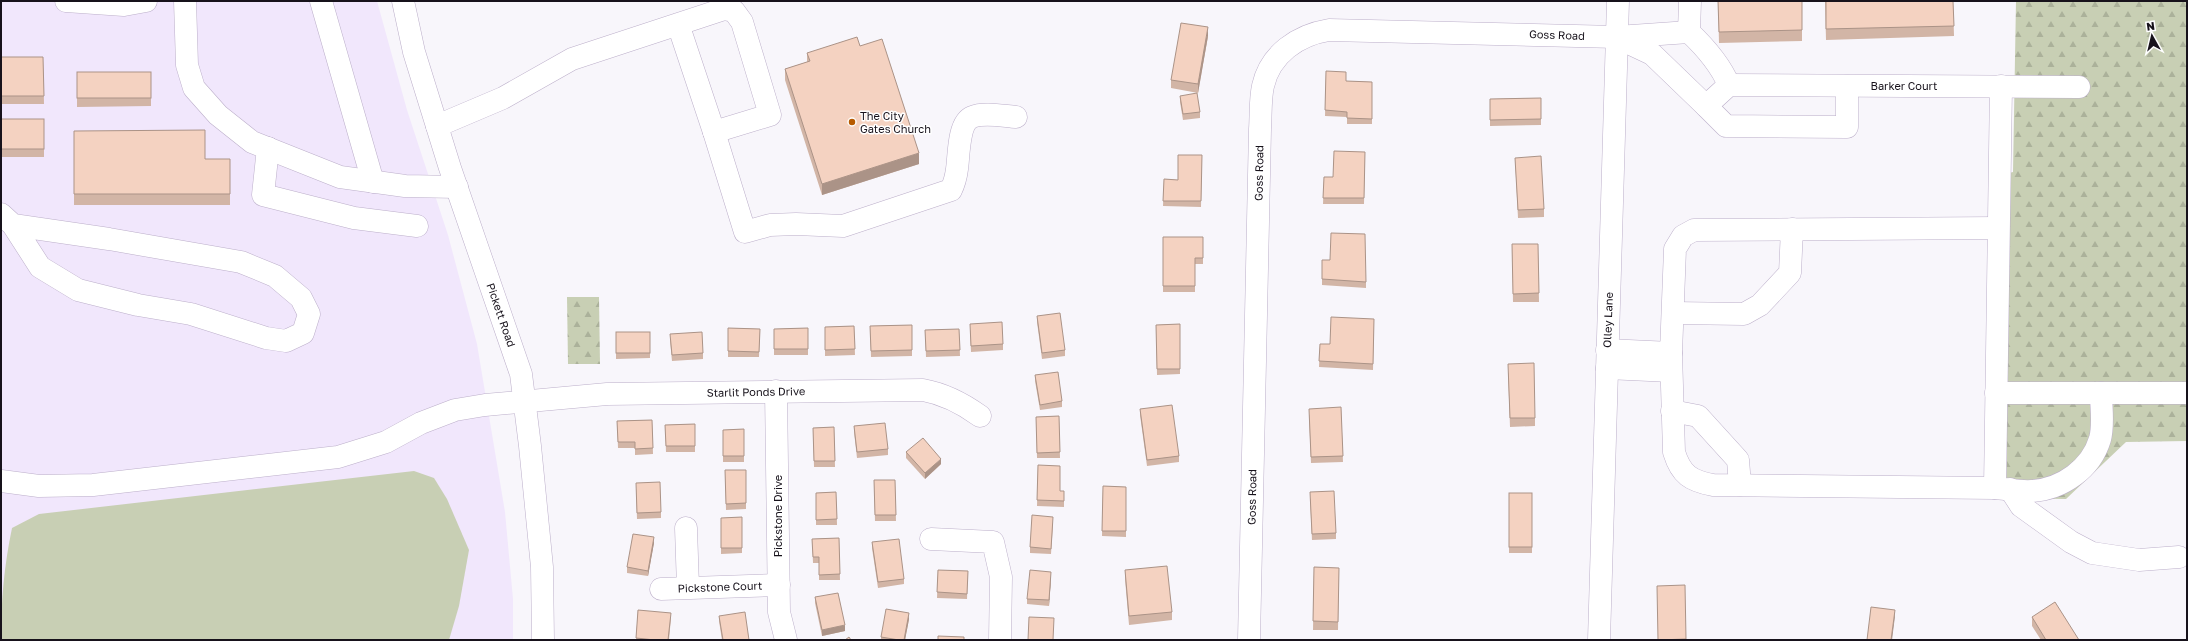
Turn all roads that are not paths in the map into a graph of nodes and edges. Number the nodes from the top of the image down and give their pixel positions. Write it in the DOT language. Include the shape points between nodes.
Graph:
graph roads {
  1 [pos="66,1"];
  2 [pos="146,1"];
  3 [pos="185,1"];
  4 [pos="321,1"];
  5 [pos="403,1"];
  6 [pos="1618,1"];
  7 [pos="1690,1"];
  8 [pos="678,24"];
  9 [pos="1689,32"];
  10 [pos="1617,37"];
  11 [pos="1729,85"];
  12 [pos="1847,86"];
  13 [pos="2001,86"];
  14 [pos="2079,87"];
  15 [pos="1706,106"];
  16 [pos="1016,116"];
  17 [pos="437,126"];
  18 [pos="714,132"];
  19 [pos="268,148"];
  20 [pos="373,182"];
  21 [pos="457,187"];
  22 [pos="7,220"];
  23 [pos="417,226"];
  24 [pos="1998,228"];
  25 [pos="1792,229"];
  26 [pos="1674,313"];
  27 [pos="1607,359"];
  28 [pos="1671,362"];
  29 [pos="776,391"];
  30 [pos="1996,393"];
  31 [pos="2101,393"];
  32 [pos="2187,393"];
  33 [pos="525,401"];
  34 [pos="1672,412"];
  35 [pos="980,416"];
  36 [pos="1,480"];
  37 [pos="1740,485"];
  38 [pos="2003,489"];
  39 [pos="686,528"];
  40 [pos="931,539"];
  41 [pos="2179,557"];
  42 [pos="779,585"];
  43 [pos="688,587"];
  44 [pos="661,589"];
  45 [pos="543,640"];
  46 [pos="786,640"];
  47 [pos="1000,640"];
  48 [pos="1249,640"];
  49 [pos="1598,640"];
  1 -- 2 [label="street" via="124,5"];
  3 -- 19 [label="street" via="187,64 194,88 218,115 252,142"];
  4 -- 20 [label="street"];
  5 -- 17 [label="street, Pickett Road" via="414,52"];
  6 -- 10 [label="street, Olley Lane"];
  7 -- 9 [label="street"];
  8 -- 17 [label="street" via="572,59 503,98"];
  8 -- 18 [label="street"];
  8 -- 18 [label="street" via="724,9 734,11 742,22 770,116"];
  9 -- 10 [label="street"];
  9 -- 11 [label="street" via="1707,49"];
  10 -- 15 [label="street" via="1652,54"];
  10 -- 27 [label="street, Olley Lane"];
  10 -- 48 [label="street, Goss Road" via="1329,30 1302,38 1274,61 1263,87 1260,129"];
  11 -- 12 [label="street, Barker Court"];
  11 -- 15 [label="street"];
  12 -- 13 [label="street, Barker Court"];
  12 -- 15 [label="street" via="1847,127 1726,126"];
  13 -- 14 [label="street, Barker Court"];
  13 -- 24 [label="street"];
  16 -- 18 [label="street" via="980,116 965,123 951,190 843,226 783,224 745,232"];
  17 -- 21 [label="street, Pickett Road"];
  19 -- 20 [label="street" via="340,177"];
  19 -- 23 [label="street" via="262,195 354,218"];
  20 -- 21 [label="street" via="405,186"];
  21 -- 33 [label="street, Pickett Road" via="521,374"];
  22 -- 22 [label="street" via="40,267 78,290 138,305 192,314 266,338 286,341 304,333 309,314 301,298 275,276 241,262"];
  24 -- 25 [label="street"];
  24 -- 30 [label="street"];
  25 -- 26 [label="street" via="1790,273 1760,305 1744,314"];
  25 -- 26 [label="street" via="1694,230 1683,236 1675,249"];
  26 -- 28 [label="street"];
  27 -- 28 [label="street"];
  27 -- 49 [label="street, Olley Lane"];
  28 -- 34 [label="street"];
  29 -- 33 [label="street, Starlit Ponds Drive" via="607,394"];
  29 -- 35 [label="street, Starlit Ponds Drive" via="923,390 940,393 964,404"];
  29 -- 42 [label="street, Pickstone Drive"];
  30 -- 31 [label="street"];
  30 -- 38 [label="street"];
  31 -- 32 [label="street"];
  31 -- 38 [label="street" via="2101,438 2092,457 2080,471 2063,483 2046,489"];
  33 -- 36 [label="street, Starlit Ponds Drive" via="455,410 421,423 386,442 338,457 93,485 39,486"];
  33 -- 45 [label="street, Pickett Road" via="542,567"];
  34 -- 37 [label="street" via="1698,416 1738,460"];
  34 -- 37 [label="street" via="1674,452 1684,471 1695,482"];
  37 -- 38 [label="street"];
  38 -- 41 [label="street" via="2021,506 2071,542 2092,553 2138,560"];
  39 -- 43 [label="street"];
  40 -- 47 [label="street" via="993,542 1001,577"];
  42 -- 43 [label="street, Pickstone Court"];
  42 -- 46 [label="street, Pickstone Drive" via="779,612"];
  43 -- 44 [label="street, Pickstone Court"];
}
